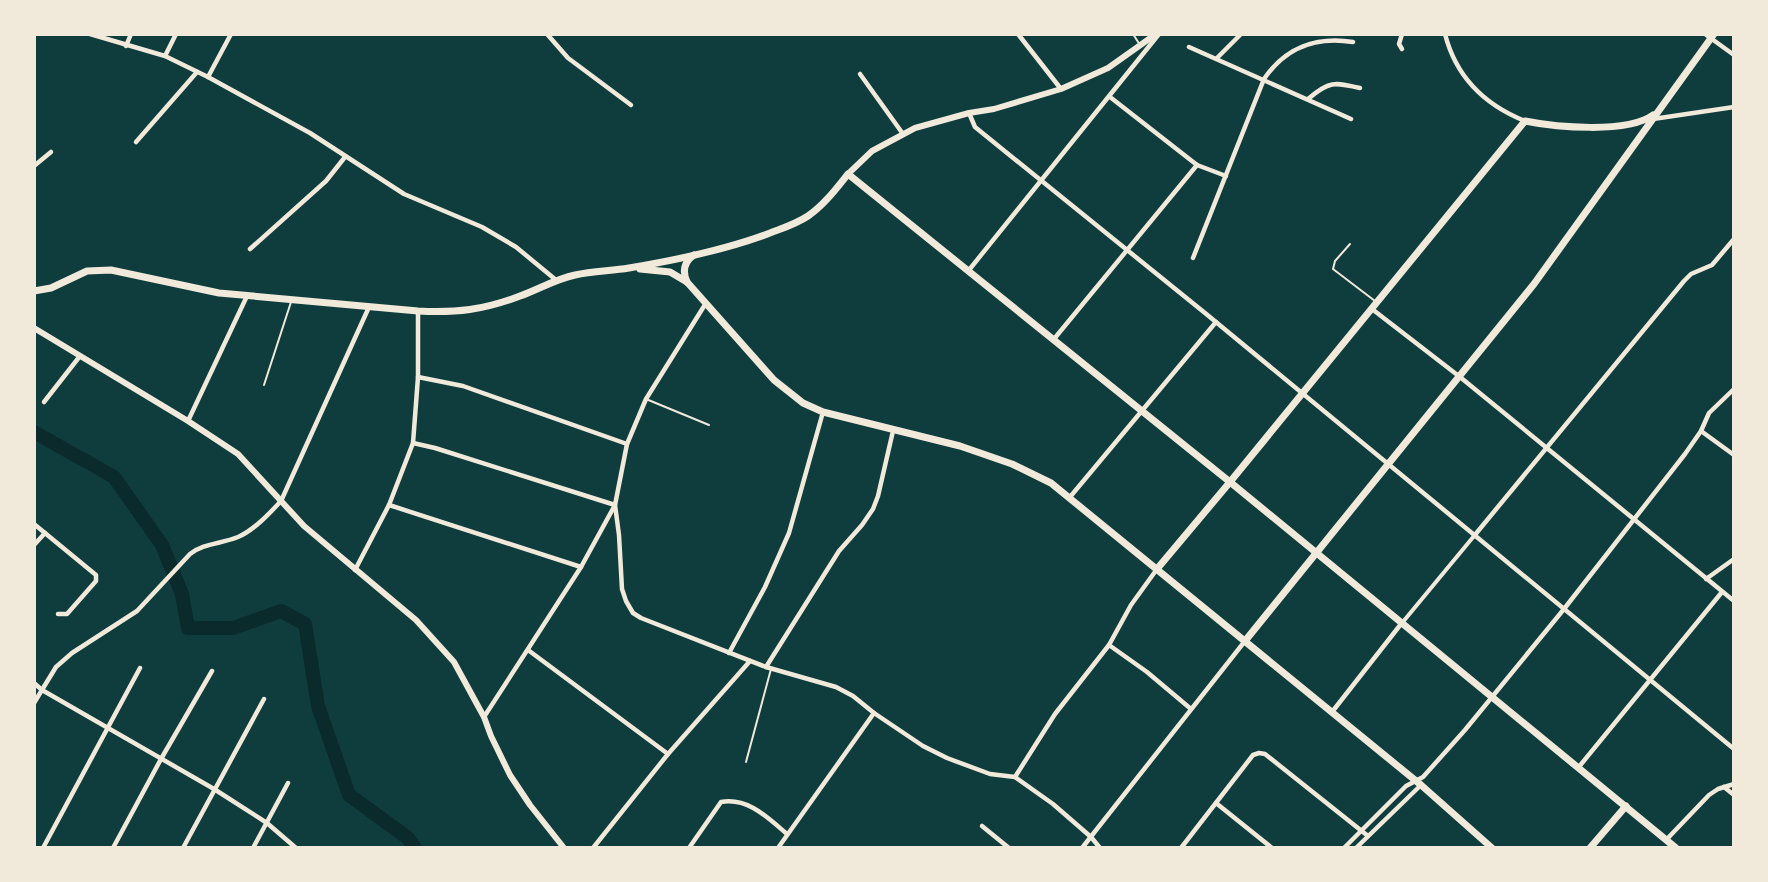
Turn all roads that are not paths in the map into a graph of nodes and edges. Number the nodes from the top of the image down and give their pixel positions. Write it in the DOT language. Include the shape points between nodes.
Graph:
graph roads {
  1 [pos="90,34"];
  2 [pos="131,34"];
  3 [pos="176,34"];
  4 [pos="231,34"];
  5 [pos="546,34"];
  6 [pos="1018,34"];
  7 [pos="1133,34"];
  8 [pos="1157,34"];
  9 [pos="1241,34"];
  10 [pos="1402,34"];
  11 [pos="1445,34"];
  12 [pos="1710,36"];
  13 [pos="1353,42"];
  14 [pos="1140,45"];
  15 [pos="126,46"];
  16 [pos="1189,47"];
  17 [pos="1402,49"];
  18 [pos="1734,55"];
  19 [pos="165,56"];
  20 [pos="1217,58"];
  21 [pos="197,72"];
  22 [pos="860,74"];
  23 [pos="208,77"];
  24 [pos="1264,79"];
  25 [pos="1360,88"];
  26 [pos="1061,89"];
  27 [pos="1110,97"];
  28 [pos="1308,99"];
  29 [pos="631,105"];
  30 [pos="1734,107"];
  31 [pos="1659,110"];
  32 [pos="969,113"];
  33 [pos="1351,118"];
  34 [pos="1652,120"];
  35 [pos="1525,121"];
  36 [pos="1624,125"];
  37 [pos="903,134"];
  38 [pos="136,142"];
  39 [pos="1634,143"];
  40 [pos="51,152"];
  41 [pos="345,157"];
  42 [pos="1197,165"];
  43 [pos="34,166"];
  44 [pos="848,174"];
  45 [pos="1226,176"];
  46 [pos="1042,181"];
  47 [pos="1734,239"];
  48 [pos="1350,244"];
  49 [pos="250,249"];
  50 [pos="1128,250"];
  51 [pos="699,254"];
  52 [pos="1193,258"];
  53 [pos="628,268"];
  54 [pos="969,270"];
  55 [pos="556,280"];
  56 [pos="687,282"];
  57 [pos="34,291"];
  58 [pos="247,296"];
  59 [pos="292,300"];
  60 [pos="1378,302"];
  61 [pos="706,303"];
  62 [pos="369,307"];
  63 [pos="1372,309"];
  64 [pos="418,311"];
  65 [pos="1216,322"];
  66 [pos="35,327"];
  67 [pos="1054,339"];
  68 [pos="80,356"];
  69 [pos="418,377"];
  70 [pos="1460,377"];
  71 [pos="264,385"];
  72 [pos="1734,389"];
  73 [pos="1303,394"];
  74 [pos="645,399"];
  75 [pos="44,402"];
  76 [pos="1142,411"];
  77 [pos="823,412"];
  78 [pos="188,421"];
  79 [pos="709,425"];
  80 [pos="893,431"];
  81 [pos="1701,431"];
  82 [pos="414,443"];
  83 [pos="627,444"];
  84 [pos="1546,448"];
  85 [pos="1734,455"];
  86 [pos="1388,465"];
  87 [pos="1230,482"];
  88 [pos="1070,497"];
  89 [pos="281,501"];
  90 [pos="389,504"];
  91 [pos="615,505"];
  92 [pos="1633,519"];
  93 [pos="34,524"];
  94 [pos="45,533"];
  95 [pos="1474,536"];
  96 [pos="34,545"];
  97 [pos="1317,553"];
  98 [pos="1734,558"];
  99 [pos="581,567"];
  100 [pos="1157,569"];
  101 [pos="355,570"];
  102 [pos="1706,579"];
  103 [pos="1722,592"];
  104 [pos="1734,602"];
  105 [pos="1564,609"];
  106 [pos="58,614"];
  107 [pos="1401,624"];
  108 [pos="1245,641"];
  109 [pos="1109,645"];
  110 [pos="528,650"];
  111 [pos="729,653"];
  112 [pos="750,661"];
  113 [pos="140,668"];
  114 [pos="768,668"];
  115 [pos="212,671"];
  116 [pos="1651,680"];
  117 [pos="34,683"];
  118 [pos="42,690"];
  119 [pos="1492,698"];
  120 [pos="264,699"];
  121 [pos="34,703"];
  122 [pos="1191,709"];
  123 [pos="1332,712"];
  124 [pos="874,713"];
  125 [pos="484,717"];
  126 [pos="107,728"];
  127 [pos="1734,749"];
  128 [pos="668,754"];
  129 [pos="161,759"];
  130 [pos="746,762"];
  131 [pos="1578,768"];
  132 [pos="1015,777"];
  133 [pos="1418,782"];
  134 [pos="288,783"];
  135 [pos="1734,784"];
  136 [pos="1724,787"];
  137 [pos="214,789"];
  138 [pos="1734,795"];
  139 [pos="1216,803"];
  140 [pos="1626,806"];
  141 [pos="267,823"];
  142 [pos="982,826"];
  143 [pos="1361,830"];
  144 [pos="787,834"];
  145 [pos="1368,836"];
  146 [pos="1091,837"];
  147 [pos="1666,839"];
  148 [pos="43,848"];
  149 [pos="113,848"];
  150 [pos="183,848"];
  151 [pos="253,848"];
  152 [pos="296,848"];
  153 [pos="564,848"];
  154 [pos="593,848"];
  155 [pos="689,848"];
  156 [pos="778,848"];
  157 [pos="1009,848"];
  158 [pos="1082,848"];
  159 [pos="1100,848"];
  160 [pos="1180,848"];
  161 [pos="1272,848"];
  162 [pos="1344,848"];
  163 [pos="1356,848"];
  164 [pos="1492,848"];
  165 [pos="1590,848"];
  166 [pos="1676,848"];
  1 -- 15 [label="street"];
  2 -- 15 [label="street"];
  3 -- 19 [label="street"];
  4 -- 23 [label="street"];
  5 -- 29 [label="street" via="568,58"];
  6 -- 26 [label="street"];
  7 -- 14 [label="lane"];
  8 -- 14 [label="street"];
  8 -- 27 [label="street"];
  9 -- 20 [label="street"];
  10 -- 17 [label="street"];
  11 -- 35 [label="street" via="1449,50 1469,84 1496,107"];
  12 -- 18 [label="street"];
  12 -- 31 [label="main road"];
  13 -- 24 [label="street" via="1327,40 1302,45 1280,59"];
  14 -- 26 [label="street" via="1108,68"];
  15 -- 19 [label="street"];
  16 -- 20 [label="street"];
  19 -- 21 [label="street"];
  20 -- 24 [label="street"];
  21 -- 23 [label="street"];
  21 -- 38 [label="street"];
  22 -- 37 [label="street"];
  23 -- 41 [label="street" via="310,133"];
  24 -- 28 [label="street"];
  24 -- 45 [label="street"];
  25 -- 28 [label="street" via="1330,83"];
  26 -- 32 [label="street"];
  27 -- 42 [label="street"];
  27 -- 46 [label="street"];
  28 -- 33 [label="street"];
  30 -- 34 [label="street"];
  31 -- 34 [label="main road"];
  31 -- 36 [label="main road" via="1647,120"];
  32 -- 37 [label="street"];
  32 -- 46 [label="street" via="975,127"];
  34 -- 39 [label="main road"];
  35 -- 36 [label="main road" via="1572,127"];
  35 -- 60 [label="main road"];
  36 -- 39 [label="main road" via="1636,130"];
  37 -- 44 [label="street" via="872,151"];
  39 -- 70 [label="main road" via="1534,284"];
  40 -- 43 [label="street"];
  41 -- 49 [label="street" via="326,181"];
  41 -- 55 [label="street" via="404,194 482,227"];
  42 -- 45 [label="street"];
  42 -- 50 [label="street"];
  44 -- 51 [label="main road" via="808,216 736,245"];
  44 -- 54 [label="main road"];
  45 -- 52 [label="street"];
  46 -- 50 [label="street"];
  46 -- 54 [label="street"];
  47 -- 84 [label="street" via="1712,265 1684,281"];
  48 -- 60 [label="lane" via="1333,269"];
  50 -- 65 [label="street"];
  50 -- 67 [label="street"];
  51 -- 53 [label="main road"];
  51 -- 56 [label="main road" via="684,268"];
  53 -- 55 [label="main road"];
  53 -- 56 [label="main road" via="663,270"];
  54 -- 67 [label="main road"];
  55 -- 64 [label="main road" via="484,307 451,313"];
  56 -- 61 [label="main road"];
  57 -- 58 [label="main road" via="51,288 87,271 111,270"];
  58 -- 59 [label="main road"];
  58 -- 78 [label="street"];
  59 -- 62 [label="main road"];
  59 -- 71 [label="lane"];
  60 -- 63 [label="main road"];
  61 -- 74 [label="street"];
  61 -- 77 [label="main road" via="785,390"];
  62 -- 64 [label="main road"];
  62 -- 89 [label="street"];
  63 -- 70 [label="street"];
  63 -- 73 [label="main road"];
  64 -- 69 [label="street"];
  65 -- 73 [label="street"];
  65 -- 76 [label="street"];
  66 -- 68 [label="street"];
  67 -- 76 [label="main road"];
  68 -- 75 [label="street"];
  68 -- 78 [label="street"];
  69 -- 82 [label="street"];
  69 -- 83 [label="street" via="472,389"];
  70 -- 84 [label="street"];
  70 -- 86 [label="main road"];
  72 -- 81 [label="street" via="1709,413"];
  73 -- 86 [label="street"];
  73 -- 87 [label="main road"];
  74 -- 79 [label="lane"];
  74 -- 83 [label="street"];
  76 -- 87 [label="main road"];
  76 -- 88 [label="street"];
  77 -- 80 [label="main road"];
  77 -- 111 [label="street" via="789,534"];
  78 -- 89 [label="street" via="246,462"];
  80 -- 88 [label="main road" via="1012,464"];
  80 -- 114 [label="street" via="873,509 839,551"];
  81 -- 85 [label="street"];
  81 -- 92 [label="street"];
  82 -- 90 [label="street"];
  82 -- 91 [label="street"];
  83 -- 91 [label="street"];
  84 -- 92 [label="street"];
  84 -- 95 [label="street"];
  86 -- 95 [label="street"];
  86 -- 97 [label="main road"];
  87 -- 97 [label="main road"];
  87 -- 100 [label="main road"];
  88 -- 100 [label="main road"];
  89 -- 101 [label="street"];
  89 -- 118 [label="street" via="239,536 199,547 190,554 137,611 56,667"];
  90 -- 99 [label="street"];
  90 -- 101 [label="street"];
  91 -- 99 [label="street"];
  91 -- 111 [label="street" via="622,589 633,613"];
  92 -- 102 [label="street"];
  92 -- 105 [label="street"];
  93 -- 94 [label="street"];
  94 -- 96 [label="street"];
  94 -- 106 [label="street" via="96,575 96,581 67,614"];
  95 -- 105 [label="street"];
  95 -- 107 [label="street"];
  97 -- 107 [label="main road"];
  97 -- 108 [label="main road"];
  98 -- 102 [label="street"];
  99 -- 110 [label="street"];
  100 -- 108 [label="main road"];
  100 -- 109 [label="street"];
  101 -- 125 [label="street" via="439,643 464,678"];
  102 -- 103 [label="street"];
  103 -- 104 [label="street"];
  103 -- 116 [label="street"];
  105 -- 116 [label="street"];
  105 -- 119 [label="street"];
  107 -- 119 [label="main road"];
  107 -- 123 [label="street"];
  108 -- 122 [label="street"];
  108 -- 123 [label="main road"];
  109 -- 122 [label="street"];
  109 -- 132 [label="street" via="1055,714"];
  110 -- 125 [label="street"];
  110 -- 128 [label="street"];
  111 -- 112 [label="street"];
  112 -- 114 [label="street"];
  112 -- 128 [label="street"];
  113 -- 126 [label="street"];
  114 -- 124 [label="street" via="837,687"];
  114 -- 130 [label="lane"];
  115 -- 129 [label="street"];
  116 -- 127 [label="street"];
  116 -- 131 [label="street"];
  117 -- 118 [label="street"];
  118 -- 121 [label="street"];
  118 -- 126 [label="street"];
  119 -- 131 [label="main road"];
  119 -- 133 [label="street"];
  120 -- 137 [label="street"];
  122 -- 146 [label="street"];
  123 -- 133 [label="main road"];
  124 -- 132 [label="street" via="947,758 990,774"];
  124 -- 144 [label="street"];
  125 -- 153 [label="street" via="510,775"];
  126 -- 129 [label="street"];
  126 -- 148 [label="street"];
  128 -- 154 [label="street"];
  129 -- 137 [label="street"];
  129 -- 149 [label="street"];
  131 -- 140 [label="main road"];
  132 -- 146 [label="street"];
  133 -- 143 [label="street" via="1406,786"];
  133 -- 145 [label="street"];
  133 -- 164 [label="main road"];
  134 -- 141 [label="street"];
  135 -- 136 [label="street"];
  136 -- 138 [label="street"];
  136 -- 147 [label="street" via="1709,795"];
  137 -- 141 [label="street"];
  137 -- 150 [label="street"];
  139 -- 143 [label="street" via="1253,755 1259,753"];
  139 -- 160 [label="street"];
  139 -- 161 [label="street"];
  140 -- 147 [label="main road"];
  140 -- 165 [label="main road"];
  141 -- 151 [label="street"];
  141 -- 152 [label="street"];
  142 -- 157 [label="street"];
  143 -- 145 [label="street"];
  143 -- 162 [label="street"];
  144 -- 155 [label="street" via="749,805 733,800 721,802"];
  144 -- 156 [label="street"];
  145 -- 163 [label="street"];
  146 -- 158 [label="street"];
  146 -- 159 [label="street"];
  147 -- 166 [label="main road"];
}
